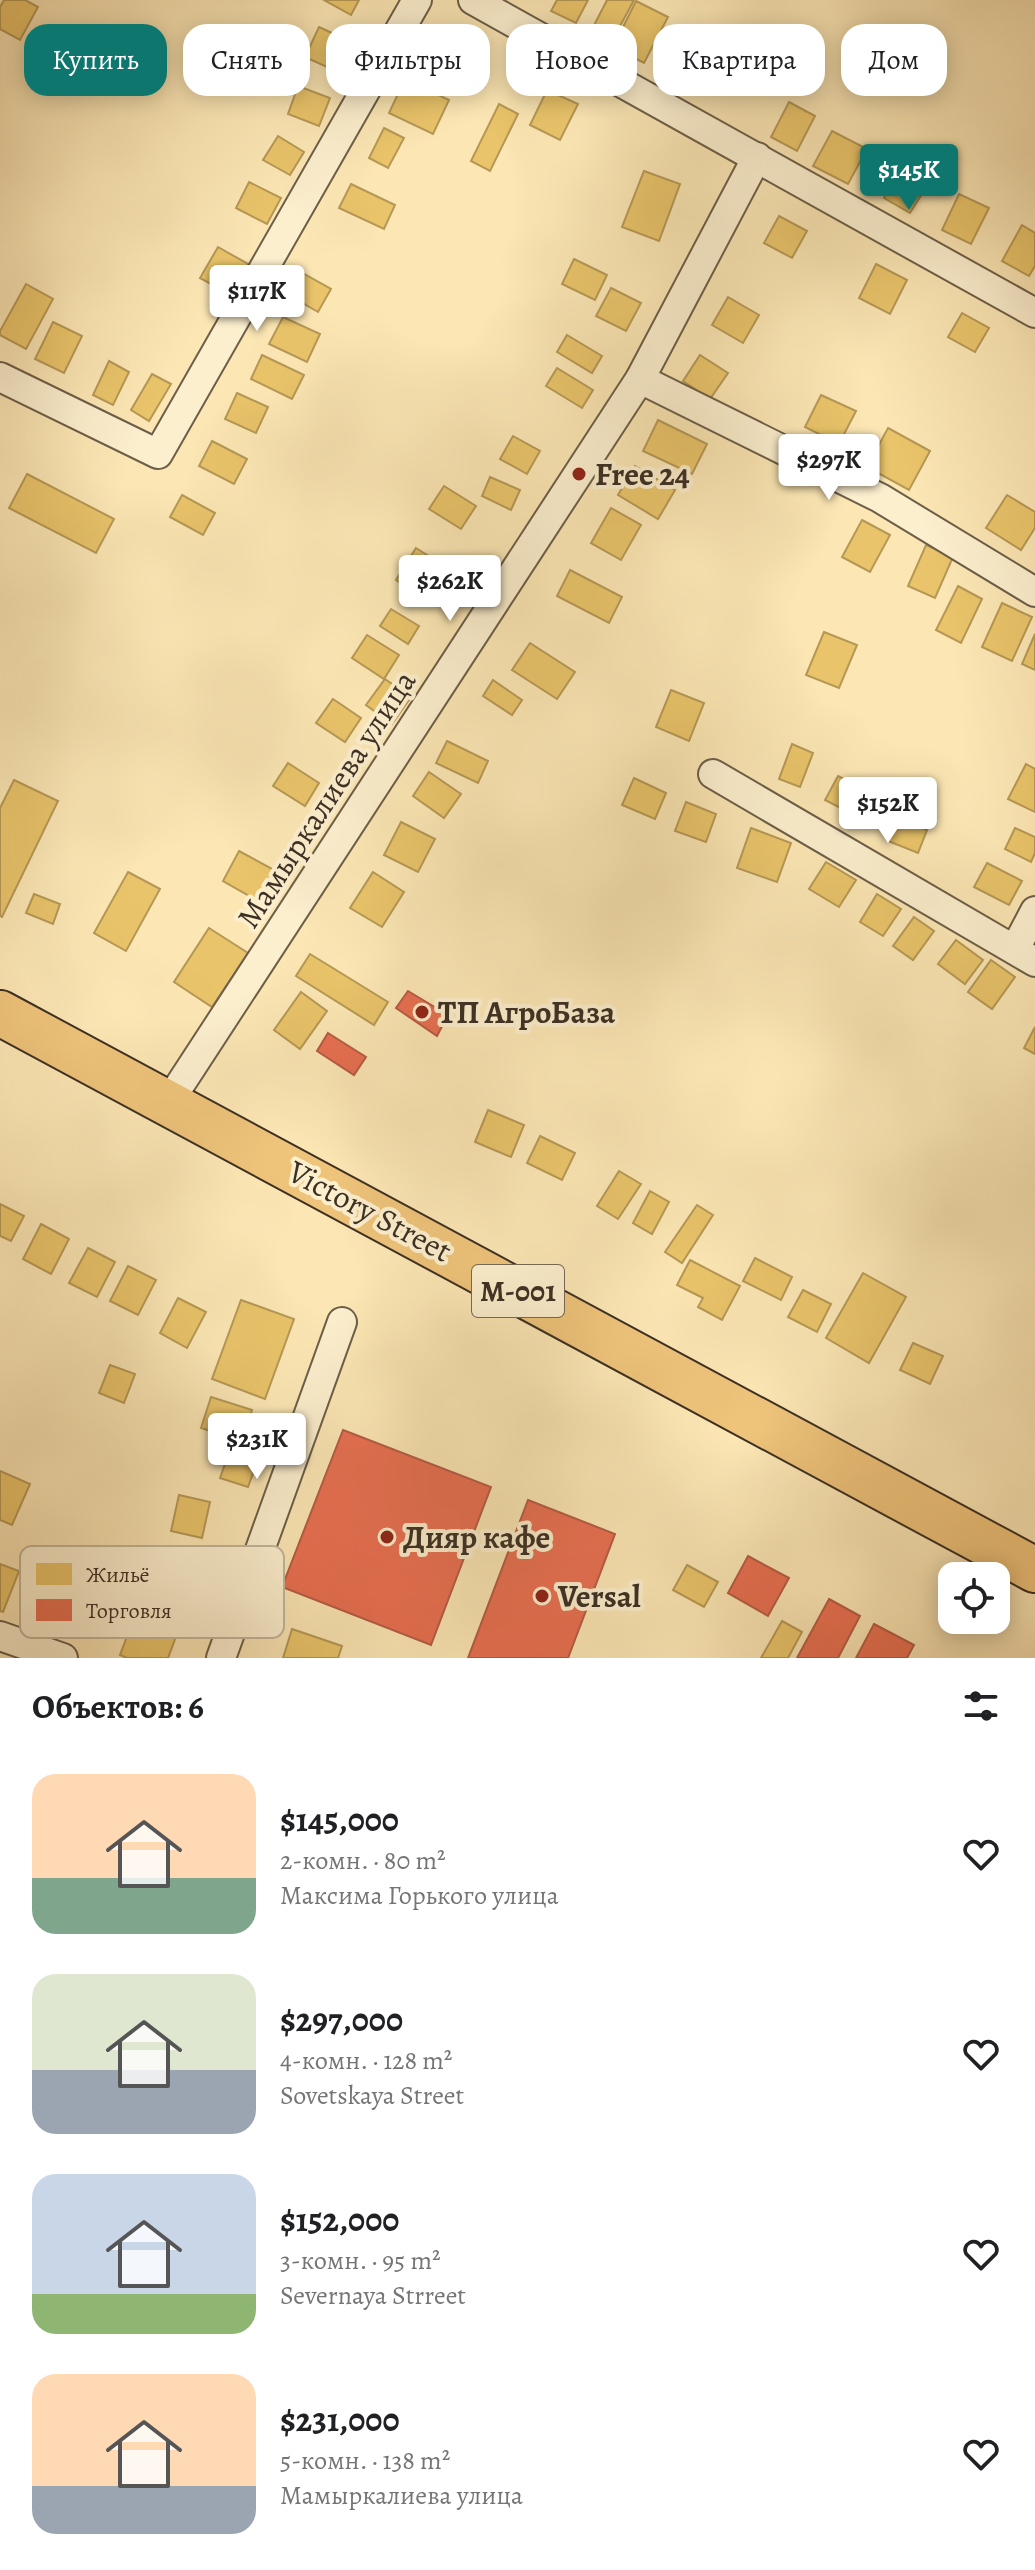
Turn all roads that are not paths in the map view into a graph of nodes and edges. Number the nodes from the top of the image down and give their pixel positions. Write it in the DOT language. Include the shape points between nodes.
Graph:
graph roads {
  1 [pos="417,0"];
  2 [pos="473,0"];
  3 [pos="757,157"];
  4 [pos="1035,313"];
  5 [pos="0,377"];
  6 [pos="640,379"];
  7 [pos="1035,592"];
  8 [pos="713,774"];
  9 [pos="1035,911"];
  10 [pos="1025,955"];
  11 [pos="0,1013"];
  12 [pos="168,1103"];
  13 [pos="342,1322"];
  14 [pos="261,1546"];
  15 [pos="1035,1570"];
  16 [pos="0,1636"];
  17 [pos="228,1638"];
  18 [pos="63,1658"];
  19 [pos="221,1658"];
  1 -- 5 [label="street" via="158,454"];
  2 -- 3 [label="street"];
  3 -- 4 [label="street"];
  3 -- 6 [label="street, Мамыркалиева улица"];
  6 -- 7 [label="street" via="880,498"];
  6 -- 12 [label="street, Мамыркалиева улица"];
  8 -- 10 [label="street"];
  9 -- 10 [label="street"];
  11 -- 12 [label="main road, Victory Street / М-001"];
  12 -- 15 [label="main road, Victory Street / М-001"];
  13 -- 14 [label="street"];
  16 -- 18 [label="street"];
  17 -- 19 [label="street"];
}
